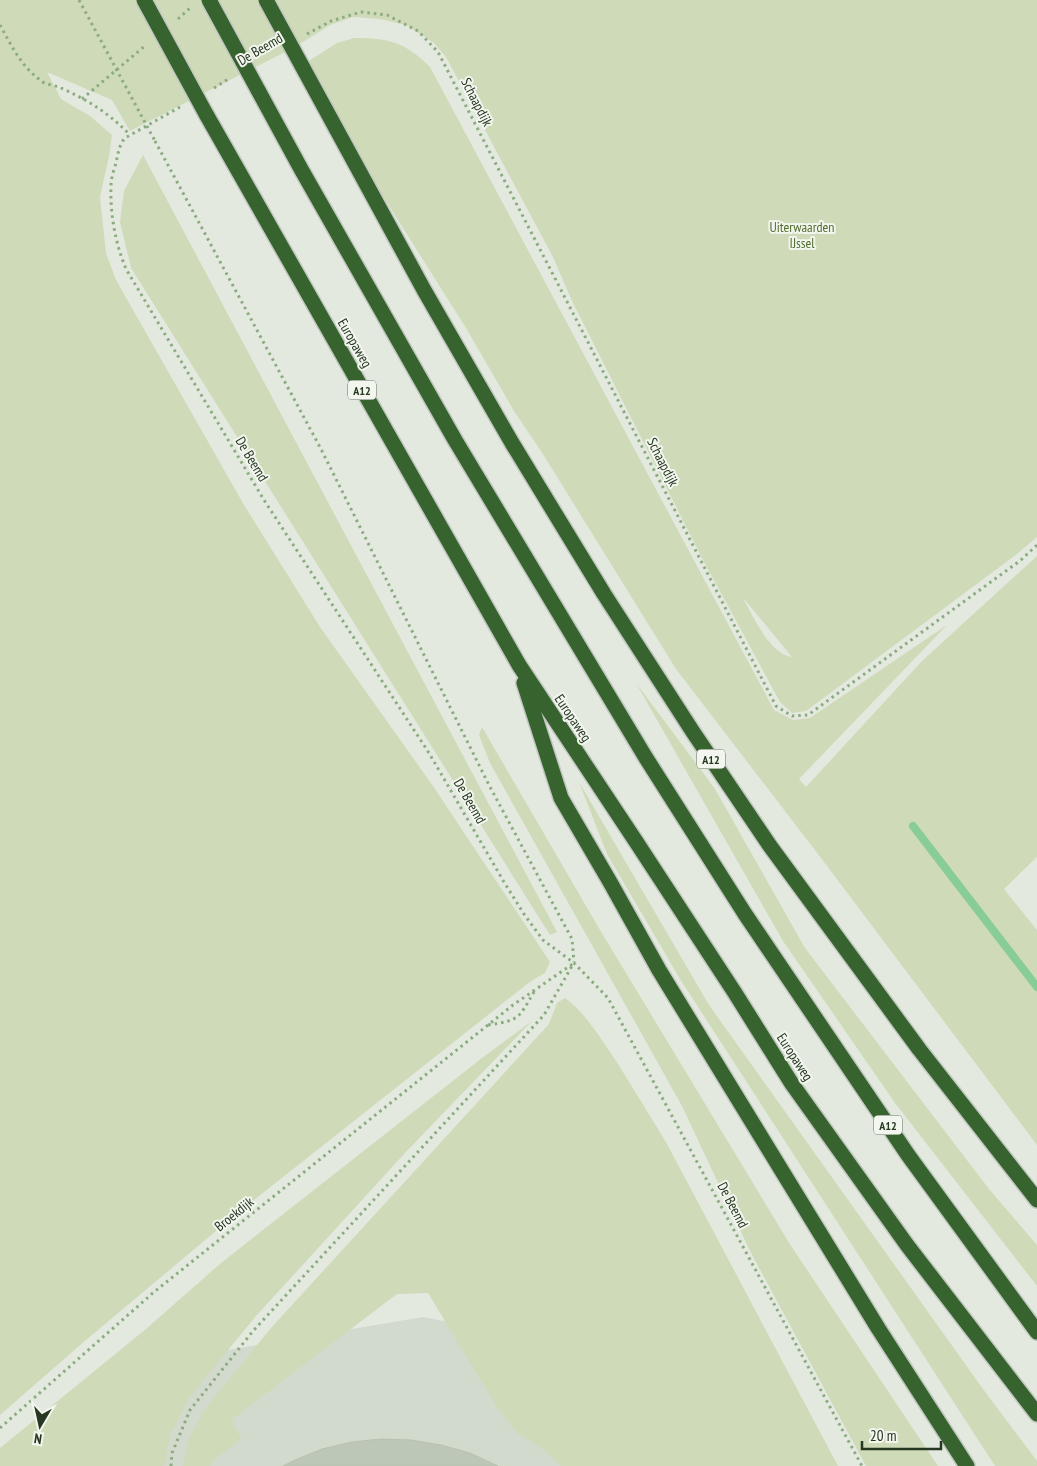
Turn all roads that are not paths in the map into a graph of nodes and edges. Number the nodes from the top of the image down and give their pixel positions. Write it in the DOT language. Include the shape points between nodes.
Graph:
graph roads {
  1 [pos="144,0"];
  2 [pos="209,0"];
  3 [pos="266,0"];
  4 [pos="519,665"];
  5 [pos="1037,1200"];
  6 [pos="1037,1332"];
  7 [pos="1037,1414"];
  8 [pos="967,1466"];
  1 -- 4 [label="highway, Europaweg / A12, bridge"];
  2 -- 6 [label="highway, A12, bridge" via="455,440 646,758 745,914 902,1147"];
  3 -- 5 [label="highway, A12, bridge" via="424,290 512,443 682,716 770,846 907,1034"];
  4 -- 7 [label="highway, Europaweg / A12" via="736,993 792,1084 907,1245"];
  4 -- 8 [label="highway, A12" via="561,798 669,986 878,1328"];
}
